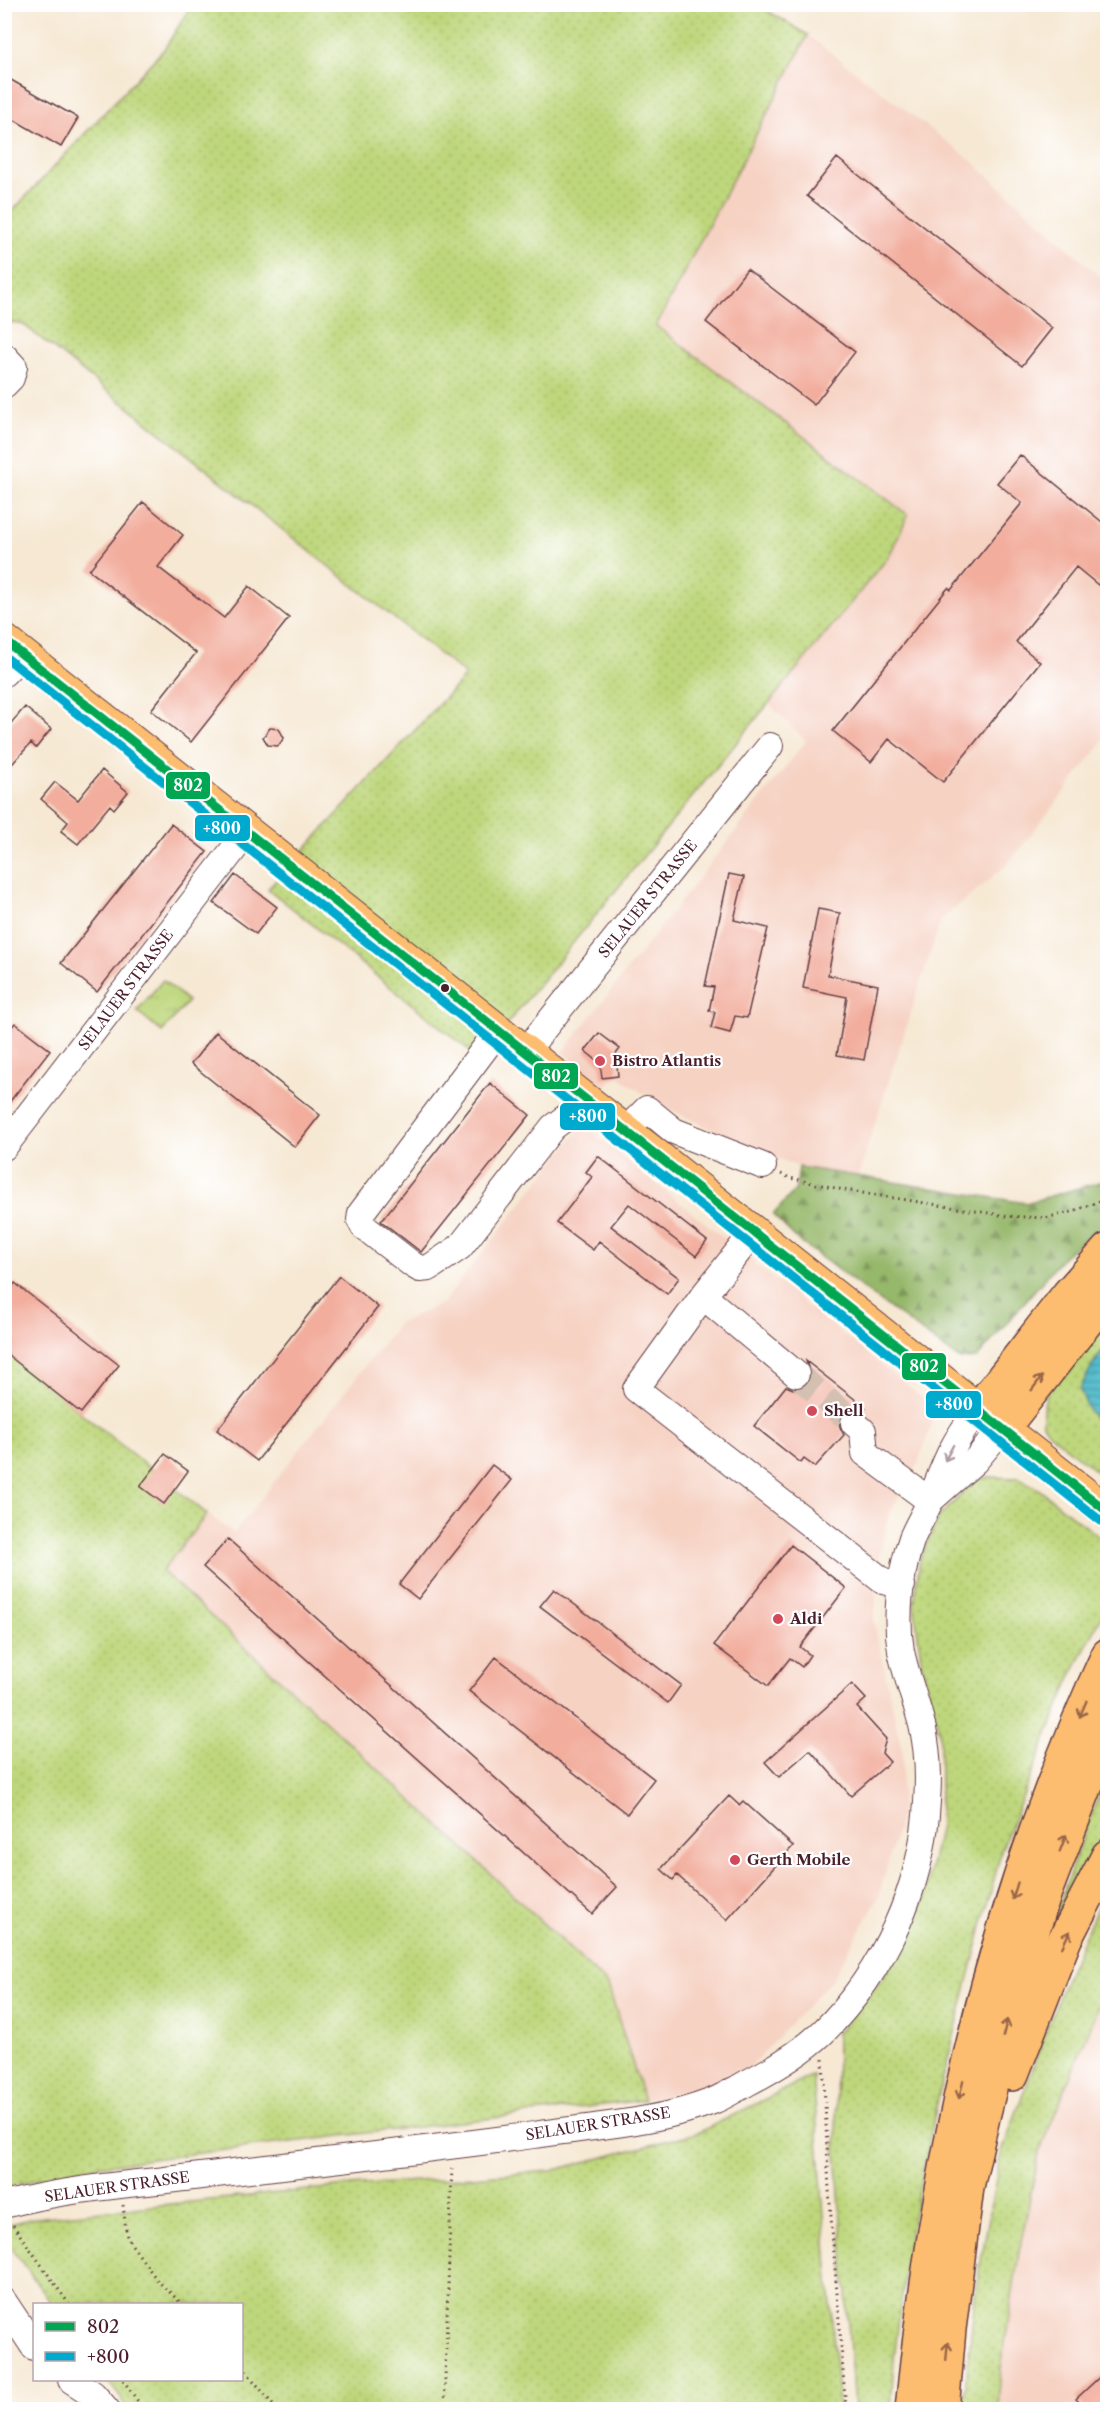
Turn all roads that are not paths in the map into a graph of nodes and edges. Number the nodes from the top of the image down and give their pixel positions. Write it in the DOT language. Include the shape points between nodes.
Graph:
graph roads {
  1 [pos="4,356"];
  2 [pos="4,385"];
  3 [pos="10,656"];
  4 [pos="770,746"];
  5 [pos="247,832"];
  6 [pos="498,1031"];
  7 [pos="525,1052"];
  8 [pos="587,1102"];
  9 [pos="625,1131"];
  10 [pos="4,1147"];
  11 [pos="763,1166"];
  12 [pos="753,1233"];
  13 [pos="1107,1250"];
  14 [pos="1107,1294"];
  15 [pos="703,1296"];
  16 [pos="795,1374"];
  17 [pos="990,1420"];
  18 [pos="854,1423"];
  19 [pos="930,1501"];
  20 [pos="1107,1512"];
  21 [pos="902,1585"];
  22 [pos="1107,1655"];
  23 [pos="1107,1728"];
  24 [pos="1107,1856"];
  25 [pos="967,2187"];
  26 [pos="8,2214"];
  27 [pos="4,2302"];
  28 [pos="33,2346"];
  29 [pos="74,2381"];
  30 [pos="107,2409"];
  31 [pos="912,2409"];
  32 [pos="942,2409"];
  1 -- 2 [label="street" via="14,367"];
  3 -- 5 [label="main road"];
  4 -- 7 [label="street, SELAUER STRASSE"];
  5 -- 6 [label="main road"];
  5 -- 10 [label="street, SELAUER STRASSE"];
  6 -- 7 [label="main road"];
  6 -- 8 [label="street" via="361,1213 364,1227 413,1265 429,1268 460,1247 553,1127"];
  7 -- 8 [label="main road"];
  8 -- 9 [label="main road"];
  9 -- 11 [label="street" via="647,1109 674,1131"];
  9 -- 12 [label="main road"];
  12 -- 15 [label="street"];
  12 -- 17 [label="main road"];
  13 -- 17 [label="highway" via="1068,1295"];
  17 -- 14 [label="highway, one-way"];
  15 -- 16 [label="street"];
  15 -- 21 [label="street" via="636,1389 883,1581"];
  17 -- 19 [label="street, SELAUER STRASSE" via="958,1435"];
  17 -- 20 [label="main road"];
  18 -- 19 [label="street" via="863,1431 865,1453"];
  19 -- 21 [label="street, SELAUER STRASSE" via="913,1538"];
  21 -- 26 [label="street, SELAUER STRASSE" via="901,1651 928,1763 927,1817 908,1897 885,1948 847,2006 822,2033 766,2074 715,2100 646,2119 30,2199"];
  22 -- 31 [label="highway, one-way" via="1051,1787 988,1982 943,2177 920,2323"];
  25 -- 23 [label="highway, one-way" via="1014,1990 1045,1892"];
  25 -- 24 [label="highway, one-way" via="987,2163 1011,2078 1042,1993"];
  32 -- 25 [label="highway, one-way"];
  27 -- 28 [label="street"];
  29 -- 30 [label="street"];
}
